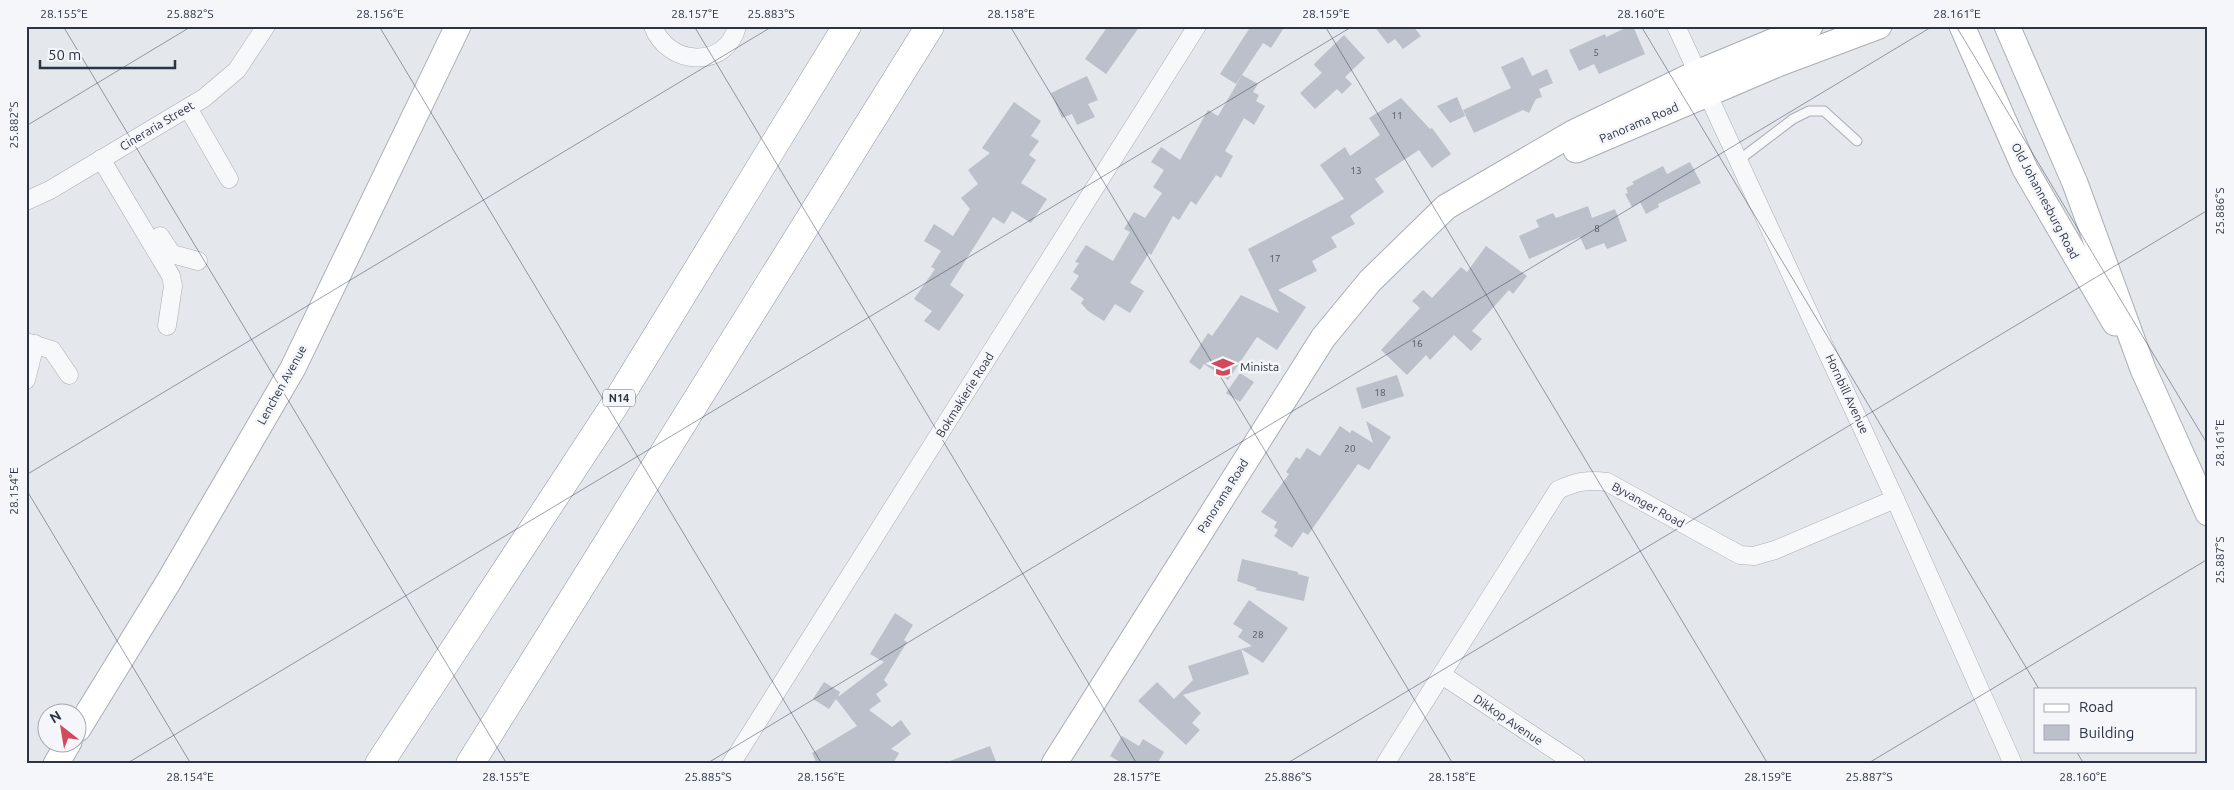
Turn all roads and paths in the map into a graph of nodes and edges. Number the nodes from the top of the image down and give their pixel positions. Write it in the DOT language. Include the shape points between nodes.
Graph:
graph roads {
  1 [pos="266,26"];
  2 [pos="458,26"];
  3 [pos="653,26"];
  4 [pos="738,26"];
  5 [pos="847,26"];
  6 [pos="930,26"];
  7 [pos="1197,26"];
  8 [pos="1676,26"];
  9 [pos="1810,26"];
  10 [pos="1879,26"];
  11 [pos="1962,26"];
  12 [pos="2007,26"];
  13 [pos="1702,84"];
  14 [pos="188,108"];
  15 [pos="1857,141"];
  16 [pos="105,157"];
  17 [pos="1739,160"];
  18 [pos="229,180"];
  19 [pos="26,201"];
  20 [pos="198,261"];
  21 [pos="167,326"];
  22 [pos="31,343"];
  23 [pos="2143,368"];
  24 [pos="68,375"];
  25 [pos="26,380"];
  26 [pos="1895,499"];
  27 [pos="2208,513"];
  28 [pos="1442,675"];
  29 [pos="88,713"];
  30 [pos="63,752"];
  31 [pos="56,764"];
  32 [pos="380,764"];
  33 [pos="470,764"];
  34 [pos="731,764"];
  35 [pos="1054,764"];
  36 [pos="1385,764"];
  37 [pos="1576,764"];
  38 [pos="2013,764"];
  1 -- 14 [label="street, Cineraria Street" via="237,70"];
  2 -- 29 [label="main road, Lenchen Avenue" via="294,368"];
  3 -- 4 [label="street" via="662,43 676,54 693,58 711,55 726,46"];
  5 -- 32 [label="highway, N14" via="614,406"];
  6 -- 33 [label="highway"];
  7 -- 34 [label="street, Bokmakierie Road"];
  8 -- 13 [label="street, Hornbill Avenue"];
  9 -- 13 [label="main road, Panorama Road"];
  10 -- 13 [label="main road, Panorama Road"];
  11 -- 23 [label="main road, Old Johannesburg Road" via="2025,169"];
  12 -- 23 [label="main road, Old Johannesburg Road" via="2075,183"];
  13 -- 17 [label="street, Hornbill Avenue"];
  13 -- 35 [label="main road, Panorama Road" via="1573,133 1486,181 1446,207 1370,281 1323,338"];
  14 -- 16 [label="street, Cineraria Street"];
  14 -- 18 [label="street"];
  15 -- 17 [label="lane" via="1824,111 1809,111 1793,118"];
  16 -- 19 [label="street, Cineraria Street"];
  16 -- 20 [label="street" via="172,254"];
  16 -- 21 [label="street" via="171,276 173,286"];
  17 -- 26 [label="street, Hornbill Avenue"];
  22 -- 24 [label="street" via="52,350"];
  22 -- 25 [label="street"];
  23 -- 27 [label="main road, Old Johannesburg Road"];
  26 -- 28 [label="street, Byvanger Road" via="1754,556 1740,555 1607,482 1576,482 1558,490"];
  26 -- 38 [label="street, Hornbill Avenue"];
  28 -- 36 [label="street, Byvanger Road"];
  28 -- 37 [label="street, Dikkop Avenue"];
  30 -- 31 [label="main road"];
}
